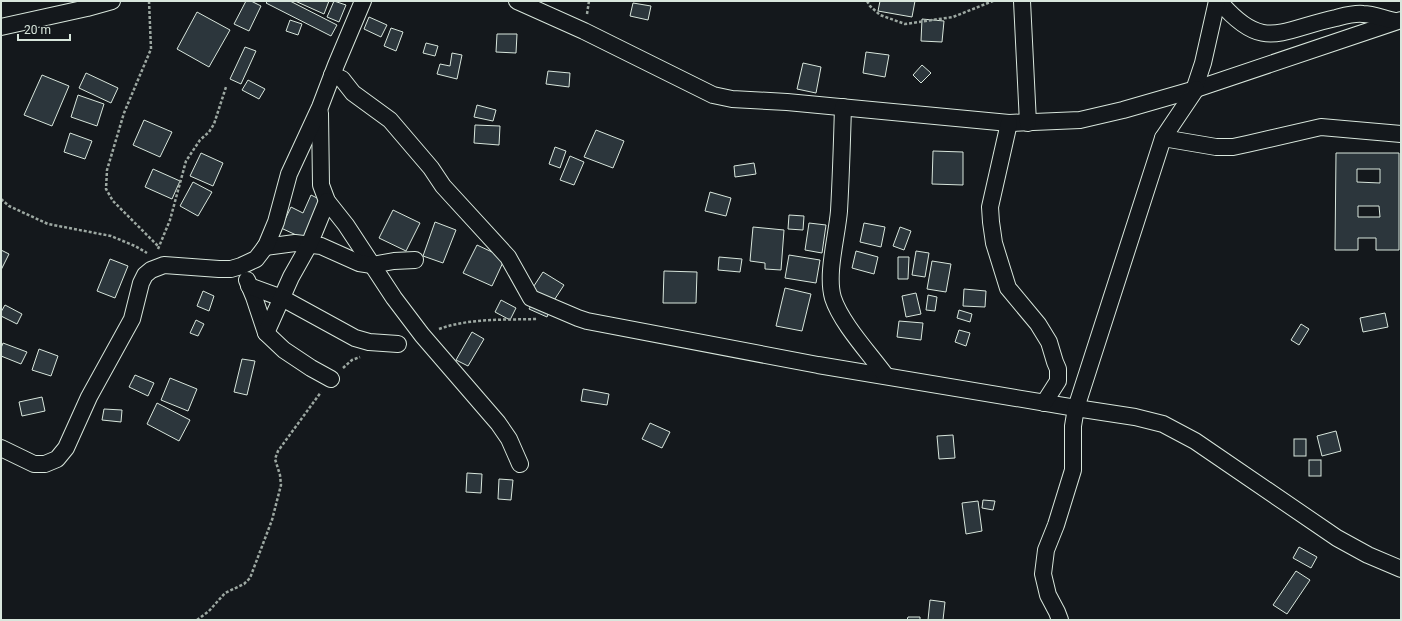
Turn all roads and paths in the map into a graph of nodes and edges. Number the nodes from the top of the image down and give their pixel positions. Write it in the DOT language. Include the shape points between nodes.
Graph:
graph roads {
  1 [pos="112,1"];
  2 [pos="149,1"];
  3 [pos="363,1"];
  4 [pos="517,1"];
  5 [pos="867,1"];
  6 [pos="993,1"];
  7 [pos="1022,1"];
  8 [pos="1218,1"];
  9 [pos="1399,21"];
  10 [pos="1,27"];
  11 [pos="332,75"];
  12 [pos="226,87"];
  13 [pos="1195,89"];
  14 [pos="320,107"];
  15 [pos="843,107"];
  16 [pos="1009,123"];
  17 [pos="1028,123"];
  18 [pos="1401,134"];
  19 [pos="1163,138"];
  20 [pos="1,199"];
  21 [pos="327,201"];
  22 [pos="309,245"];
  23 [pos="159,247"];
  24 [pos="265,247"];
  25 [pos="415,260"];
  26 [pos="159,262"];
  27 [pos="372,265"];
  28 [pos="241,266"];
  29 [pos="250,286"];
  30 [pos="282,298"];
  31 [pos="542,319"];
  32 [pos="266,333"];
  33 [pos="422,335"];
  34 [pos="398,344"];
  35 [pos="367,355"];
  36 [pos="886,376"];
  37 [pos="331,379"];
  38 [pos="1044,402"];
  39 [pos="1076,408"];
  40 [pos="1,448"];
  41 [pos="520,464"];
  42 [pos="1401,570"];
  43 [pos="197,620"];
  44 [pos="1060,620"];
  1 -- 10 [label="street"];
  2 -- 23 [label="path" via="151,49 124,112 107,170 106,189 114,201"];
  3 -- 11 [label="street"];
  4 -- 15 [label="street" via="714,95 732,99"];
  5 -- 6 [label="path" via="880,15 904,24 953,17"];
  7 -- 17 [label="street"];
  8 -- 9 [label="street" via="1247,28 1268,35 1362,14"];
  8 -- 13 [label="street"];
  9 -- 13 [label="street"];
  11 -- 14 [label="street"];
  11 -- 36 [label="street" via="342,79 353,92 390,120 443,186 508,258 531,298 587,321"];
  12 -- 23 [label="path" via="210,132 200,140 186,161 170,220"];
  13 -- 17 [label="street" via="1080,120"];
  13 -- 19 [label="street"];
  14 -- 21 [label="street" via="321,185"];
  14 -- 24 [label="street" via="289,174 276,222"];
  15 -- 16 [label="street"];
  15 -- 36 [label="street" via="839,212 831,289 843,319"];
  16 -- 17 [label="street"];
  16 -- 38 [label="street" via="990,207 991,222 994,243 1008,288 1038,324 1049,342 1058,369 1058,382"];
  18 -- 19 [label="street" via="1321,127 1247,144 1216,147"];
  19 -- 39 [label="street"];
  20 -- 26 [label="path" via="9,206 48,224 111,236 135,246"];
  21 -- 22 [label="street"];
  21 -- 27 [label="street"];
  22 -- 24 [label="street" via="295,243"];
  22 -- 27 [label="street" via="321,246 359,263"];
  22 -- 30 [label="street"];
  23 -- 26 [label="path"];
  24 -- 28 [label="street" via="256,259"];
  25 -- 27 [label="street"];
  26 -- 28 [label="street" via="219,269"];
  26 -- 40 [label="street" via="145,275 132,319 89,397 66,448 57,459 44,464 34,464"];
  27 -- 33 [label="street"];
  28 -- 29 [label="street"];
  29 -- 30 [label="street"];
  29 -- 32 [label="street"];
  30 -- 32 [label="street"];
  30 -- 34 [label="street" via="356,338 369,342"];
  31 -- 33 [label="path" via="455,324"];
  32 -- 37 [label="street" via="284,350"];
  33 -- 41 [label="street" via="498,423 509,439"];
  35 -- 37 [label="path" via="352,360"];
  36 -- 38 [label="street"];
  37 -- 43 [label="path" via="278,451 275,459 281,485 272,520 250,578 244,584 225,593"];
  38 -- 39 [label="street"];
  39 -- 42 [label="street" via="1163,424 1195,441 1338,538 1368,556"];
  39 -- 44 [label="street" via="1073,426 1074,470 1046,550 1043,574 1048,595"];
}
